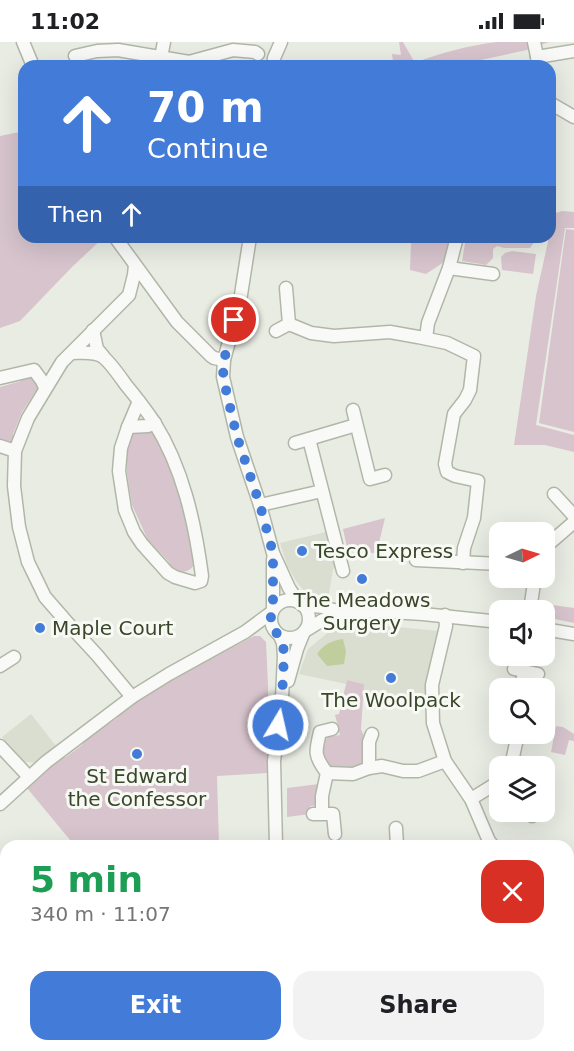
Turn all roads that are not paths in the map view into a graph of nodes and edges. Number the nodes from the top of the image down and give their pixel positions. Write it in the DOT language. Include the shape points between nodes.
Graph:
graph roads {
  1 [pos="23,42"];
  2 [pos="164,42"];
  3 [pos="280,42"];
  4 [pos="534,42"];
  5 [pos="233,46"];
  6 [pos="574,51"];
  7 [pos="258,54"];
  8 [pos="75,56"];
  9 [pos="161,57"];
  10 [pos="30,60"];
  11 [pos="178,60"];
  12 [pos="194,60"];
  13 [pos="274,60"];
  14 [pos="538,60"];
  15 [pos="542,60"];
  16 [pos="556,106"];
  17 [pos="574,117"];
  18 [pos="119,243"];
  19 [pos="249,243"];
  20 [pos="455,243"];
  21 [pos="135,265"];
  22 [pos="448,268"];
  23 [pos="493,274"];
  24 [pos="286,288"];
  25 [pos="154,292"];
  26 [pos="129,295"];
  27 [pos="289,324"];
  28 [pos="93,330"];
  29 [pos="276,332"];
  30 [pos="426,338"];
  31 [pos="103,356"];
  32 [pos="474,356"];
  33 [pos="488,357"];
  34 [pos="67,358"];
  35 [pos="224,360"];
  36 [pos="34,370"];
  37 [pos="0,378"];
  38 [pos="45,388"];
  39 [pos="139,401"];
  40 [pos="353,410"];
  41 [pos="155,423"];
  42 [pos="356,425"];
  43 [pos="128,427"];
  44 [pos="309,439"];
  45 [pos="295,443"];
  46 [pos="0,446"];
  47 [pos="15,451"];
  48 [pos="385,475"];
  49 [pos="322,491"];
  50 [pos="554,494"];
  51 [pos="260,505"];
  52 [pos="574,516"];
  53 [pos="574,522"];
  54 [pos="555,538"];
  55 [pos="273,553"];
  56 [pos="416,560"];
  57 [pos="463,562"];
  58 [pos="489,563"];
  59 [pos="343,571"];
  60 [pos="300,603"];
  61 [pos="273,611"];
  62 [pos="341,612"];
  63 [pos="445,615"];
  64 [pos="489,621"];
  65 [pos="555,631"];
  66 [pos="245,632"];
  67 [pos="304,632"];
  68 [pos="277,633"];
  69 [pos="574,634"];
  70 [pos="14,657"];
  71 [pos="0,666"];
  72 [pos="538,674"];
  73 [pos="520,678"];
  74 [pos="132,697"];
  75 [pos="282,698"];
  76 [pos="332,729"];
  77 [pos="372,734"];
  78 [pos="0,746"];
  79 [pos="445,762"];
  80 [pos="369,768"];
  81 [pos="327,773"];
  82 [pos="29,777"];
  83 [pos="489,788"];
  84 [pos="471,799"];
  85 [pos="0,804"];
  86 [pos="396,828"];
  87 [pos="335,834"];
  88 [pos="276,840"];
  89 [pos="397,840"];
  90 [pos="486,840"];
  1 -- 10 [label="street"];
  2 -- 9 [label="street"];
  3 -- 13 [label="street"];
  4 -- 14 [label="street"];
  5 -- 7 [label="street"];
  5 -- 12 [label="street"];
  6 -- 15 [label="street"];
  8 -- 9 [label="street" via="109,50"];
  9 -- 11 [label="street"];
  16 -- 17 [label="street"];
  18 -- 21 [label="street"];
  19 -- 35 [label="street" via="240,301"];
  20 -- 22 [label="street"];
  21 -- 25 [label="street"];
  21 -- 26 [label="street"];
  22 -- 23 [label="street"];
  22 -- 30 [label="street"];
  24 -- 27 [label="street"];
  25 -- 26 [label="street"];
  25 -- 35 [label="street" via="210,356"];
  26 -- 28 [label="street"];
  27 -- 29 [label="street"];
  27 -- 30 [label="street" via="311,333 334,336 390,332"];
  28 -- 31 [label="street" via="97,349"];
  28 -- 34 [label="street"];
  30 -- 32 [label="street"];
  31 -- 34 [label="street" via="92,353"];
  31 -- 39 [label="street"];
  32 -- 33 [label="street"];
  32 -- 57 [label="street" via="470,390 454,414 445,464 447,472 455,476 483,480"];
  34 -- 36 [label="street"];
  34 -- 38 [label="street"];
  35 -- 51 [label="street" via="223,377 237,437"];
  36 -- 37 [label="street"];
  36 -- 38 [label="street"];
  38 -- 47 [label="street"];
  39 -- 41 [label="street"];
  39 -- 43 [label="street"];
  40 -- 42 [label="street"];
  41 -- 43 [label="street"];
  41 -- 43 [label="street" via="182,481 197,538 200,563 190,575 180,579 168,573 142,544 125,510 119,471"];
  42 -- 44 [label="street"];
  42 -- 48 [label="street" via="370,479"];
  44 -- 45 [label="street"];
  44 -- 49 [label="street"];
  46 -- 47 [label="street"];
  47 -- 74 [label="street" via="14,486 28,562 45,597"];
  49 -- 51 [label="street"];
  49 -- 59 [label="street"];
  50 -- 52 [label="street"];
  51 -- 55 [label="street"];
  53 -- 54 [label="street"];
  55 -- 60 [label="street"];
  55 -- 61 [label="street"];
  56 -- 57 [label="street"];
  57 -- 58 [label="street"];
  60 -- 61 [label="street" via="285,601"];
  60 -- 62 [label="street"];
  60 -- 67 [label="street" via="309,617"];
  61 -- 66 [label="street"];
  61 -- 68 [label="street" via="270,621"];
  62 -- 63 [label="street"];
  62 -- 67 [label="street"];
  63 -- 64 [label="street"];
  63 -- 79 [label="street" via="432,685 433,723"];
  65 -- 69 [label="street"];
  66 -- 68 [label="street" via="266,628"];
  66 -- 74 [label="street"];
  67 -- 68 [label="street" via="292,639"];
  67 -- 75 [label="street"];
  68 -- 75 [label="street" via="284,656"];
  70 -- 71 [label="street"];
  72 -- 73 [label="street" via="519,670"];
  74 -- 82 [label="street"];
  75 -- 88 [label="street" via="274,761"];
  76 -- 81 [label="street" via="320,732 316,746 317,760"];
  77 -- 80 [label="street"];
  78 -- 82 [label="street"];
  79 -- 80 [label="street" via="418,771"];
  79 -- 84 [label="street"];
  80 -- 81 [label="street" via="353,774"];
  81 -- 87 [label="street" via="318,814 333,814"];
  82 -- 85 [label="street"];
  83 -- 84 [label="street"];
  84 -- 90 [label="street"];
  86 -- 89 [label="street"];
}
